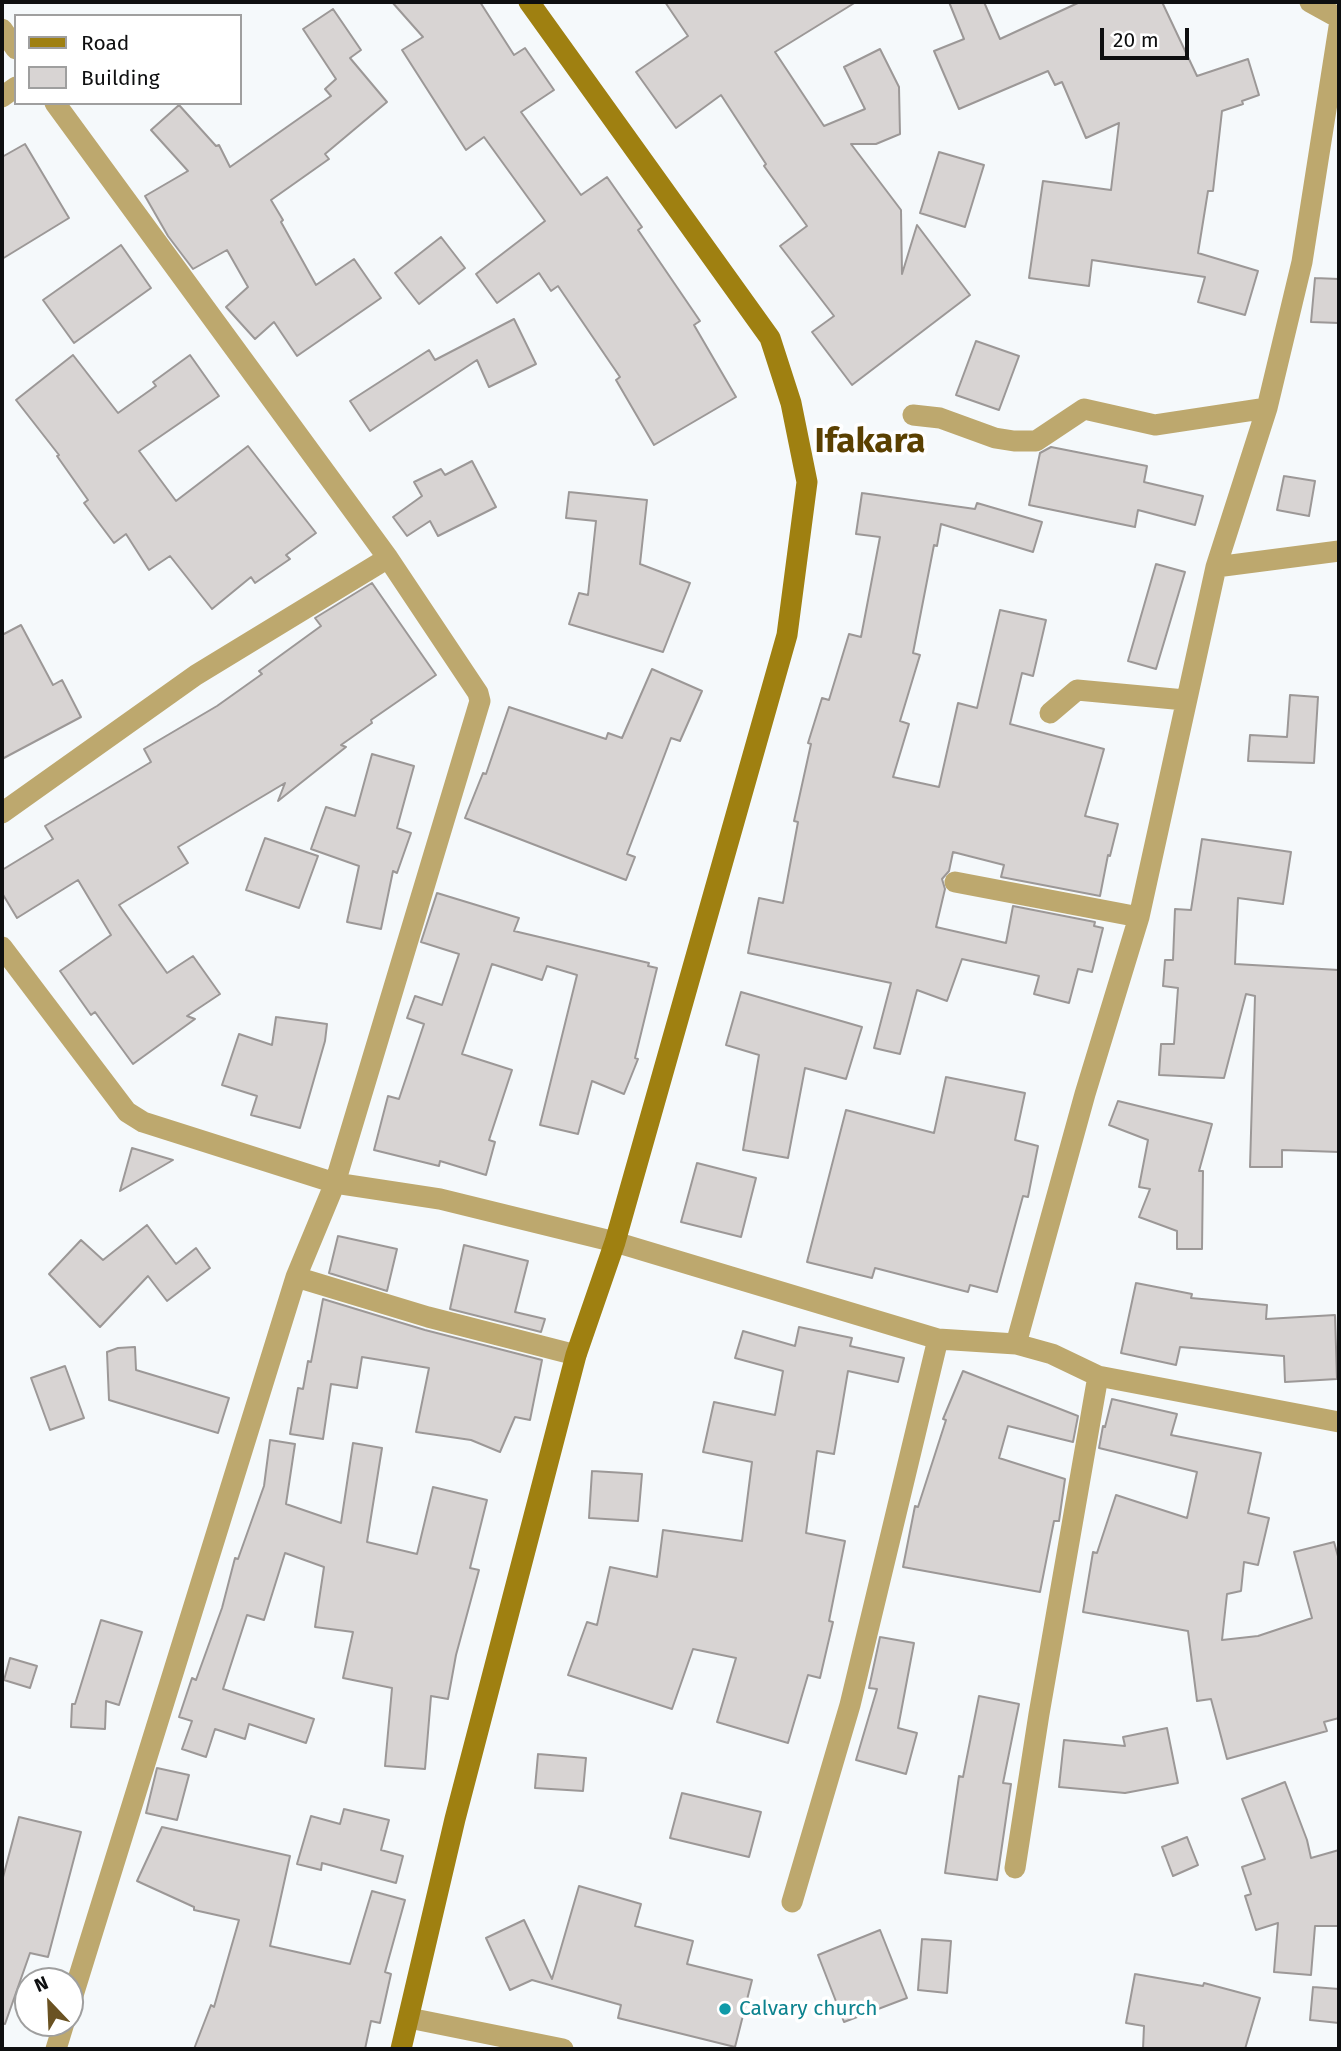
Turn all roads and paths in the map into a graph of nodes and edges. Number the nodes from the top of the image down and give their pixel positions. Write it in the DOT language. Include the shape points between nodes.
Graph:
graph roads {
  1 [pos="529,2"];
  2 [pos="1310,2"];
  3 [pos="1339,18"];
  4 [pos="1339,27"];
  5 [pos="2,29"];
  6 [pos="14,46"];
  7 [pos="56,105"];
  8 [pos="1267,408"];
  9 [pos="913,415"];
  10 [pos="1339,551"];
  11 [pos="388,558"];
  12 [pos="1216,566"];
  13 [pos="1185,700"];
  14 [pos="1050,713"];
  15 [pos="2,813"];
  16 [pos="955,881"];
  17 [pos="1139,917"];
  18 [pos="2,947"];
  19 [pos="335,1183"];
  20 [pos="615,1242"];
  21 [pos="296,1278"];
  22 [pos="938,1339"];
  23 [pos="1016,1344"];
  24 [pos="576,1355"];
  25 [pos="1098,1376"];
  26 [pos="1339,1422"];
  27 [pos="1015,1868"];
  28 [pos="792,1902"];
  29 [pos="82,1967"];
  30 [pos="409,2018"];
  31 [pos="401,2049"];
  32 [pos="562,2049"];
  1 -- 20 [label="main road" via="771,338 807,482 787,635"];
  2 -- 3 [label="street"];
  4 -- 8 [label="street" via="1302,262"];
  5 -- 6 [label="street"];
  7 -- 11 [label="street"];
  8 -- 9 [label="street" via="1156,425 1084,409 1036,441 995,438 940,418"];
  8 -- 12 [label="street"];
  10 -- 12 [label="street"];
  11 -- 15 [label="street" via="196,675"];
  11 -- 19 [label="street" via="480,701"];
  12 -- 13 [label="street"];
  13 -- 14 [label="street" via="1077,690"];
  13 -- 17 [label="street"];
  16 -- 17 [label="street"];
  17 -- 23 [label="street"];
  18 -- 19 [label="street" via="127,1112 143,1122"];
  19 -- 20 [label="street" via="440,1199"];
  19 -- 21 [label="street"];
  20 -- 22 [label="street"];
  20 -- 24 [label="main road"];
  21 -- 24 [label="street"];
  21 -- 29 [label="street"];
  22 -- 23 [label="street"];
  22 -- 28 [label="street" via="850,1705"];
  23 -- 25 [label="street" via="1052,1354"];
  24 -- 30 [label="main road" via="458,1806"];
  25 -- 26 [label="street"];
  25 -- 27 [label="street"];
  30 -- 31 [label="main road"];
  30 -- 32 [label="street"];
}
